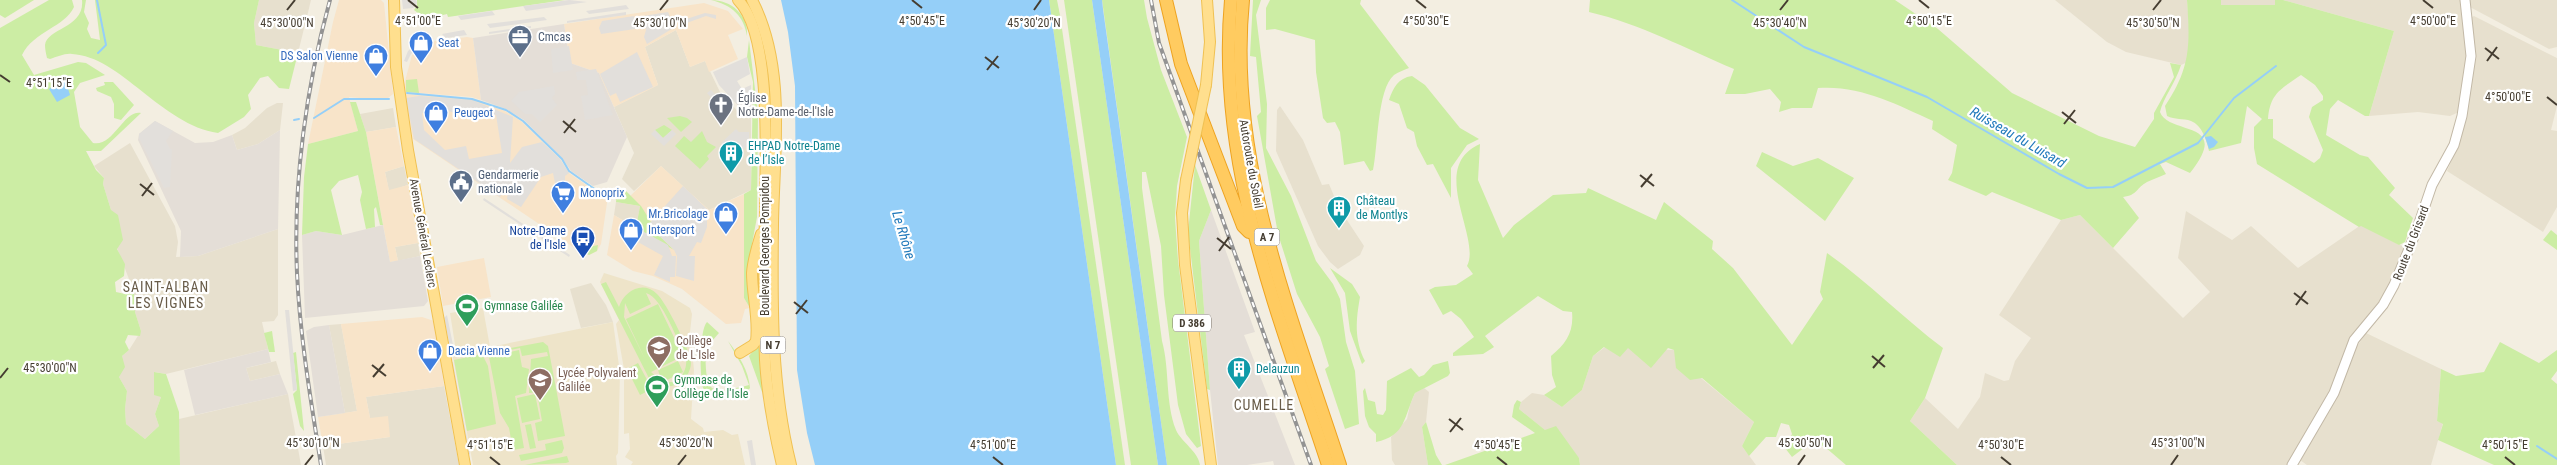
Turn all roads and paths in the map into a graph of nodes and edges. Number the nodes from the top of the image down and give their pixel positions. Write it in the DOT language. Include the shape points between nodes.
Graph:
graph roads {
  1 [pos="394,0"];
  2 [pos="738,0"];
  3 [pos="752,0"];
  4 [pos="1166,0"];
  5 [pos="1207,0"];
  6 [pos="1231,0"];
  7 [pos="1243,0"];
  8 [pos="2465,0"];
  9 [pos="764,223"];
  10 [pos="1256,241"];
  11 [pos="740,353"];
  12 [pos="465,465"];
  13 [pos="782,465"];
  14 [pos="791,465"];
  15 [pos="1211,465"];
  16 [pos="1328,465"];
  17 [pos="1340,465"];
  18 [pos="2292,465"];
  1 -- 12 [label="main road, Avenue Général Leclerc" via="396,67 408,150"];
  2 -- 9 [label="main road, Boulevard Georges Pompidou / N 7" via="748,13 753,28 763,85"];
  3 -- 14 [label="main road, Boulevard Georges Pompidou / N 7" via="767,40 774,96 773,342 780,410"];
  4 -- 10 [label="highway" via="1181,64 1198,111 1243,226"];
  5 -- 15 [label="main road, D 386, bridge" via="1210,42 1206,85 1182,213 1185,265"];
  6 -- 10 [label="highway, Autoroute du Soleil / A 7" via="1228,71 1232,129 1242,190"];
  7 -- 17 [label="highway, Autoroute du Soleil / A 7" via="1241,96 1254,188"];
  8 -- 18 [label="street, Route du Grisard" via="2470,65 2454,145 2432,185 2410,249 2389,295 2354,340 2334,393"];
  9 -- 11 [label="main road" via="753,267 756,341"];
  9 -- 13 [label="main road, Boulevard Georges Pompidou / N 7" via="765,362"];
  10 -- 16 [label="highway, Autoroute du Soleil / A 7"];
}
